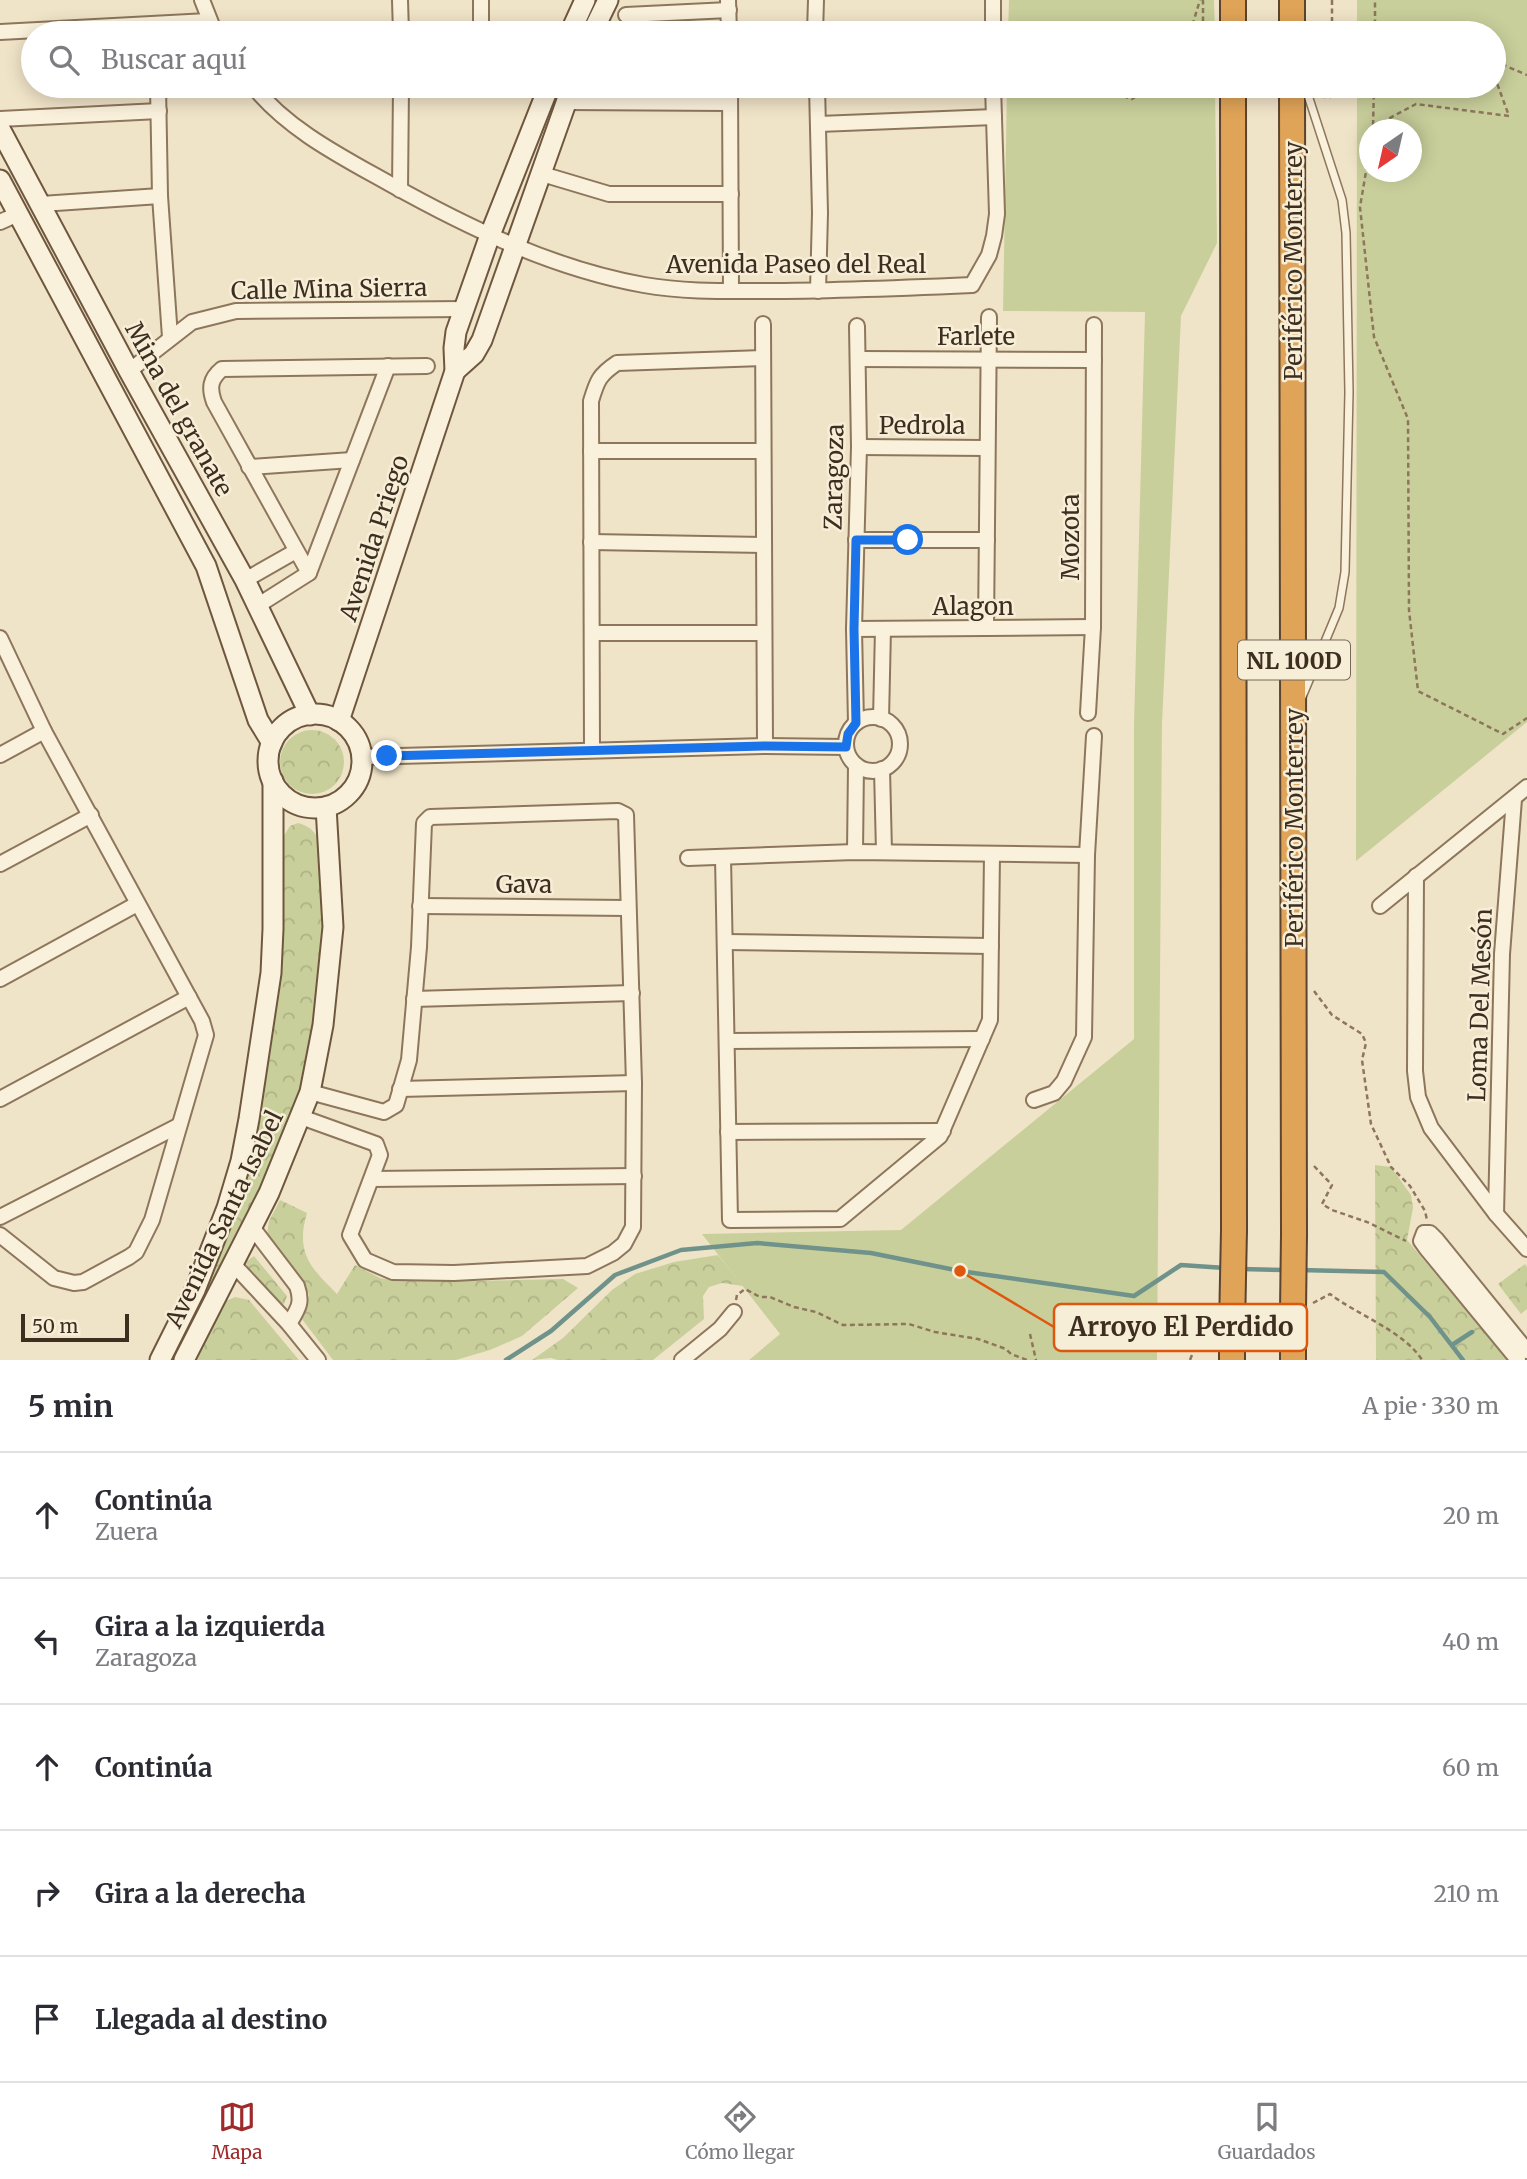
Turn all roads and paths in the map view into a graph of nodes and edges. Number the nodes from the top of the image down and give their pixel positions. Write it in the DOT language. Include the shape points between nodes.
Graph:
graph roads {
  1 [pos="202,0"];
  2 [pos="400,0"];
  3 [pos="481,0"];
  4 [pos="584,0"];
  5 [pos="816,0"];
  6 [pos="993,0"];
  7 [pos="1201,0"];
  8 [pos="1233,0"];
  9 [pos="1292,0"];
  10 [pos="1332,0"];
  11 [pos="1376,0"];
  12 [pos="603,3"];
  13 [pos="729,5"];
  14 [pos="626,15"];
  15 [pos="210,21"];
  16 [pos="401,21"];
  17 [pos="481,21"];
  18 [pos="575,21"];
  19 [pos="596,21"];
  20 [pos="815,21"];
  21 [pos="992,21"];
  22 [pos="1193,21"];
  23 [pos="1202,21"];
  24 [pos="1233,21"];
  25 [pos="1292,21"];
  26 [pos="1332,21"];
  27 [pos="1375,21"];
  28 [pos="21,31"];
  29 [pos="0,32"];
  30 [pos="1506,66"];
  31 [pos="1527,75"];
  32 [pos="159,98"];
  33 [pos="266,98"];
  34 [pos="401,98"];
  35 [pos="544,98"];
  36 [pos="568,98"];
  37 [pos="641,98"];
  38 [pos="730,98"];
  39 [pos="818,98"];
  40 [pos="993,98"];
  41 [pos="1233,98"];
  42 [pos="1292,98"];
  43 [pos="1309,98"];
  44 [pos="1374,98"];
  45 [pos="1503,98"];
  46 [pos="730,103"];
  47 [pos="159,111"];
  48 [pos="994,117"];
  49 [pos="0,119"];
  50 [pos="1373,119"];
  51 [pos="1389,119"];
  52 [pos="819,124"];
  53 [pos="0,128"];
  54 [pos="542,174"];
  55 [pos="1364,182"];
  56 [pos="1,185"];
  57 [pos="400,190"];
  58 [pos="731,194"];
  59 [pos="160,196"];
  60 [pos="41,204"];
  61 [pos="9,218"];
  62 [pos="490,235"];
  63 [pos="516,246"];
  64 [pos="731,291"];
  65 [pos="818,291"];
  66 [pos="465,309"];
  67 [pos="989,317"];
  68 [pos="763,324"];
  69 [pos="1094,325"];
  70 [pos="857,326"];
  71 [pos="170,337"];
  72 [pos="114,342"];
  73 [pos="93,356"];
  74 [pos="763,358"];
  75 [pos="859,359"];
  76 [pos="989,359"];
  77 [pos="1094,360"];
  78 [pos="388,366"];
  79 [pos="427,366"];
  80 [pos="455,371"];
  81 [pos="129,372"];
  82 [pos="859,447"];
  83 [pos="986,448"];
  84 [pos="591,451"];
  85 [pos="763,451"];
  86 [pos="352,460"];
  87 [pos="250,467"];
  88 [pos="856,540"];
  89 [pos="986,540"];
  90 [pos="592,542"];
  91 [pos="764,545"];
  92 [pos="296,551"];
  93 [pos="309,573"];
  94 [pos="245,580"];
  95 [pos="257,606"];
  96 [pos="1093,627"];
  97 [pos="986,628"];
  98 [pos="854,629"];
  99 [pos="883,629"];
  100 [pos="592,633"];
  101 [pos="764,633"];
  102 [pos="0,638"];
  103 [pos="1088,713"];
  104 [pos="310,715"];
  105 [pos="1294,717"];
  106 [pos="1527,718"];
  107 [pos="881,719"];
  108 [pos="339,721"];
  109 [pos="856,723"];
  110 [pos="44,731"];
  111 [pos="1094,736"];
  112 [pos="272,743"];
  113 [pos="765,746"];
  114 [pos="846,747"];
  115 [pos="592,751"];
  116 [pos="0,755"];
  117 [pos="362,757"];
  118 [pos="856,765"];
  119 [pos="882,769"];
  120 [pos="273,781"];
  121 [pos="1527,787"];
  122 [pos="1514,799"];
  123 [pos="326,807"];
  124 [pos="91,815"];
  125 [pos="855,852"];
  126 [pos="884,852"];
  127 [pos="992,854"];
  128 [pos="1087,855"];
  129 [pos="723,857"];
  130 [pos="688,858"];
  131 [pos="0,864"];
  132 [pos="1416,876"];
  133 [pos="137,904"];
  134 [pos="420,906"];
  135 [pos="1380,906"];
  136 [pos="627,908"];
  137 [pos="725,942"];
  138 [pos="991,946"];
  139 [pos="0,979"];
  140 [pos="1312,985"];
  141 [pos="632,993"];
  142 [pos="189,997"];
  143 [pos="414,999"];
  144 [pos="982,1039"];
  145 [pos="727,1041"];
  146 [pos="634,1083"];
  147 [pos="401,1089"];
  148 [pos="310,1092"];
  149 [pos="0,1099"];
  150 [pos="1034,1100"];
  151 [pos="301,1117"];
  152 [pos="177,1126"];
  153 [pos="943,1131"];
  154 [pos="728,1132"];
  155 [pos="1311,1164"];
  156 [pos="634,1176"];
  157 [pos="372,1179"];
  158 [pos="1496,1214"];
  159 [pos="0,1217"];
  160 [pos="252,1227"];
  161 [pos="0,1235"];
  162 [pos="1428,1240"];
  163 [pos="1526,1247"];
  164 [pos="234,1265"];
  165 [pos="1300,1308"];
  166 [pos="734,1312"];
  167 [pos="289,1324"];
  168 [pos="1030,1334"];
  169 [pos="1527,1351"];
  170 [pos="160,1360"];
  171 [pos="184,1360"];
  172 [pos="318,1360"];
  173 [pos="682,1360"];
  174 [pos="1027,1360"];
  175 [pos="1036,1360"];
  176 [pos="1232,1360"];
  177 [pos="1293,1360"];
  178 [pos="1422,1360"];
  179 [pos="1518,1360"];
  1 -- 15 [label="street"];
  2 -- 16 [label="street"];
  3 -- 17 [label="street"];
  4 -- 18 [label="street"];
  5 -- 20 [label="street"];
  6 -- 21 [label="street"];
  7 -- 22 [label="path"];
  7 -- 23 [label="path"];
  8 -- 24 [label="highway"];
  9 -- 25 [label="highway"];
  10 -- 26 [label="path"];
  11 -- 27 [label="path"];
  12 -- 19 [label="street"];
  13 -- 14 [label="street"];
  28 -- 29 [label="street"];
  30 -- 31 [label="path"];
  32 -- 47 [label="street"];
  33 -- 57 [label="street, Avenida Paseo del Real" via="295,126"];
  34 -- 57 [label="street"];
  35 -- 62 [label="street, Avenida Priego"];
  36 -- 54 [label="street, Avenida Priego"];
  37 -- 46 [label="street"];
  38 -- 46 [label="street"];
  39 -- 52 [label="street"];
  40 -- 48 [label="street"];
  41 -- 176 [label="highway, NL 100D, bridge"];
  42 -- 105 [label="highway, Periférico Monterrey / NL 100D"];
  43 -- 105 [label="lane" via="1342,200 1349,405 1339,608"];
  44 -- 50 [label="path"];
  45 -- 51 [label="path" via="1510,116 1416,104"];
  46 -- 58 [label="street"];
  47 -- 49 [label="street"];
  47 -- 59 [label="street"];
  48 -- 52 [label="street"];
  48 -- 65 [label="street, Avenida Paseo del Real" via="995,236 972,285"];
  52 -- 65 [label="street"];
  53 -- 60 [label="street, Mina del granate"];
  54 -- 58 [label="street" via="609,194"];
  54 -- 63 [label="street, Avenida Priego"];
  55 -- 106 [label="path" via="1360,207 1374,337 1408,419 1409,610 1418,691 1503,734"];
  56 -- 61 [label="street"];
  57 -- 62 [label="street, Avenida Paseo del Real"];
  58 -- 64 [label="street"];
  59 -- 60 [label="street"];
  59 -- 71 [label="street"];
  60 -- 72 [label="street, Mina del granate"];
  61 -- 73 [label="street"];
  62 -- 63 [label="street, Avenida Paseo del Real"];
  62 -- 66 [label="street, Avenida Priego"];
  63 -- 64 [label="street, Avenida Paseo del Real" via="647,286"];
  63 -- 80 [label="street, Avenida Priego" via="479,348"];
  64 -- 65 [label="street, Avenida Paseo del Real"];
  66 -- 71 [label="street, Calle Mina Sierra" via="236,311 192,322"];
  66 -- 80 [label="street, Avenida Priego" via="455,341"];
  67 -- 76 [label="street"];
  68 -- 74 [label="street"];
  69 -- 77 [label="street, Mozota"];
  70 -- 75 [label="street, Zaragoza"];
  71 -- 81 [label="street, Calle Mina Sierra"];
  72 -- 73 [label="street"];
  72 -- 81 [label="street, Mina del granate"];
  73 -- 112 [label="street" via="206,566 258,720"];
  74 -- 84 [label="street" via="617,363 603,373 591,401"];
  74 -- 85 [label="street"];
  75 -- 76 [label="street, Farlete"];
  75 -- 82 [label="street, Zaragoza"];
  76 -- 77 [label="street, Farlete"];
  76 -- 83 [label="street"];
  77 -- 96 [label="street, Mozota"];
  78 -- 79 [label="street"];
  78 -- 86 [label="street"];
  78 -- 87 [label="street" via="222,369 211,382 211,392"];
  80 -- 108 [label="street, Avenida Priego"];
  81 -- 94 [label="street, Mina del granate"];
  82 -- 83 [label="street, Pedrola"];
  82 -- 88 [label="street, Zaragoza"];
  83 -- 89 [label="street"];
  84 -- 85 [label="street"];
  84 -- 90 [label="street"];
  85 -- 91 [label="street"];
  86 -- 87 [label="street"];
  86 -- 93 [label="street"];
  87 -- 92 [label="street"];
  88 -- 89 [label="street"];
  88 -- 98 [label="street, Zaragoza"];
  89 -- 97 [label="street"];
  90 -- 91 [label="street"];
  90 -- 100 [label="street"];
  91 -- 101 [label="street"];
  92 -- 93 [label="street"];
  92 -- 94 [label="street"];
  93 -- 95 [label="street"];
  94 -- 95 [label="street, Mina del granate"];
  95 -- 104 [label="street, Mina del granate"];
  96 -- 97 [label="street, Alagon"];
  96 -- 103 [label="street, Mozota"];
  97 -- 99 [label="street, Alagon"];
  98 -- 99 [label="street, Alagon"];
  98 -- 109 [label="street, Zaragoza"];
  99 -- 107 [label="street"];
  100 -- 101 [label="street"];
  100 -- 115 [label="street"];
  101 -- 113 [label="street"];
  102 -- 110 [label="street"];
  104 -- 108 [label="street"];
  104 -- 112 [label="street" via="292,721"];
  105 -- 165 [label="highway, Periférico Monterrey / NL 100D, bridge" via="1294,1234"];
  107 -- 109 [label="street"];
  107 -- 119 [label="street" via="895,731 899,749 890,765"];
  108 -- 117 [label="street" via="355,736"];
  109 -- 114 [label="street"];
  110 -- 116 [label="street"];
  110 -- 124 [label="street"];
  111 -- 128 [label="street"];
  112 -- 120 [label="street" via="268,762"];
  113 -- 114 [label="street"];
  113 -- 115 [label="street"];
  114 -- 118 [label="street"];
  115 -- 117 [label="street"];
  117 -- 123 [label="street" via="354,789"];
  118 -- 119 [label="street"];
  118 -- 125 [label="street"];
  119 -- 126 [label="street"];
  120 -- 123 [label="street" via="294,803"];
  120 -- 170 [label="street, Avenida Santa Isabel" via="271,973 247,1130 227,1208 195,1290"];
  121 -- 122 [label="street"];
  122 -- 132 [label="street"];
  122 -- 158 [label="street, Loma Del Mesón" via="1502,954"];
  123 -- 148 [label="street, Avenida Santa Isabel" via="333,927 323,1026"];
  124 -- 131 [label="street"];
  124 -- 133 [label="street"];
  125 -- 126 [label="street"];
  125 -- 129 [label="street"];
  126 -- 127 [label="street"];
  127 -- 128 [label="street"];
  127 -- 138 [label="street"];
  128 -- 150 [label="street" via="1084,1037 1064,1081 1054,1093"];
  129 -- 130 [label="street"];
  129 -- 137 [label="street"];
  132 -- 135 [label="street"];
  132 -- 158 [label="street" via="1418,1097 1431,1128"];
  133 -- 139 [label="street"];
  133 -- 142 [label="street"];
  134 -- 136 [label="street, Gava"];
  134 -- 136 [label="street" via="421,833 430,817 618,811 626,815"];
  134 -- 143 [label="street"];
  136 -- 141 [label="street"];
  137 -- 138 [label="street"];
  137 -- 145 [label="street"];
  138 -- 144 [label="street" via="990,1020"];
  140 -- 162 [label="path" via="1332,1015 1362,1034 1371,1124 1391,1167 1425,1211"];
  141 -- 143 [label="street"];
  141 -- 146 [label="street"];
  142 -- 149 [label="street"];
  142 -- 152 [label="street" via="206,1035"];
  143 -- 147 [label="street" via="409,1060"];
  144 -- 145 [label="street"];
  144 -- 153 [label="street"];
  145 -- 154 [label="street"];
  146 -- 147 [label="street"];
  146 -- 156 [label="street"];
  147 -- 148 [label="street" via="396,1105 384,1112"];
  148 -- 151 [label="street, Avenida Santa Isabel"];
  151 -- 157 [label="street" via="376,1144 380,1155"];
  151 -- 160 [label="street, Avenida Santa Isabel"];
  152 -- 159 [label="street"];
  152 -- 161 [label="street" via="152,1220 141,1245 129,1258 74,1283 54,1278"];
  153 -- 154 [label="street"];
  153 -- 154 [label="street" via="840,1219 730,1220"];
  155 -- 162 [label="path" via="1332,1185 1322,1204 1402,1239"];
  156 -- 157 [label="street"];
  156 -- 157 [label="street" via="633,1227 613,1253 587,1266 454,1273 393,1272 365,1260 350,1235"];
  158 -- 163 [label="street"];
  160 -- 164 [label="street, Avenida Santa Isabel"];
  160 -- 167 [label="street" via="297,1286 299,1307"];
  162 -- 169 [label="street"];
  162 -- 179 [label="street"];
  164 -- 167 [label="street"];
  164 -- 171 [label="street, Avenida Santa Isabel"];
  165 -- 177 [label="highway, Periférico Monterrey / NL 100D"];
  165 -- 178 [label="path" via="1330,1294 1402,1340"];
  166 -- 173 [label="street"];
  166 -- 174 [label="path" via="737,1295 746,1289 842,1325 909,1324 978,1339"];
  167 -- 172 [label="street"];
  168 -- 175 [label="path"];
}
